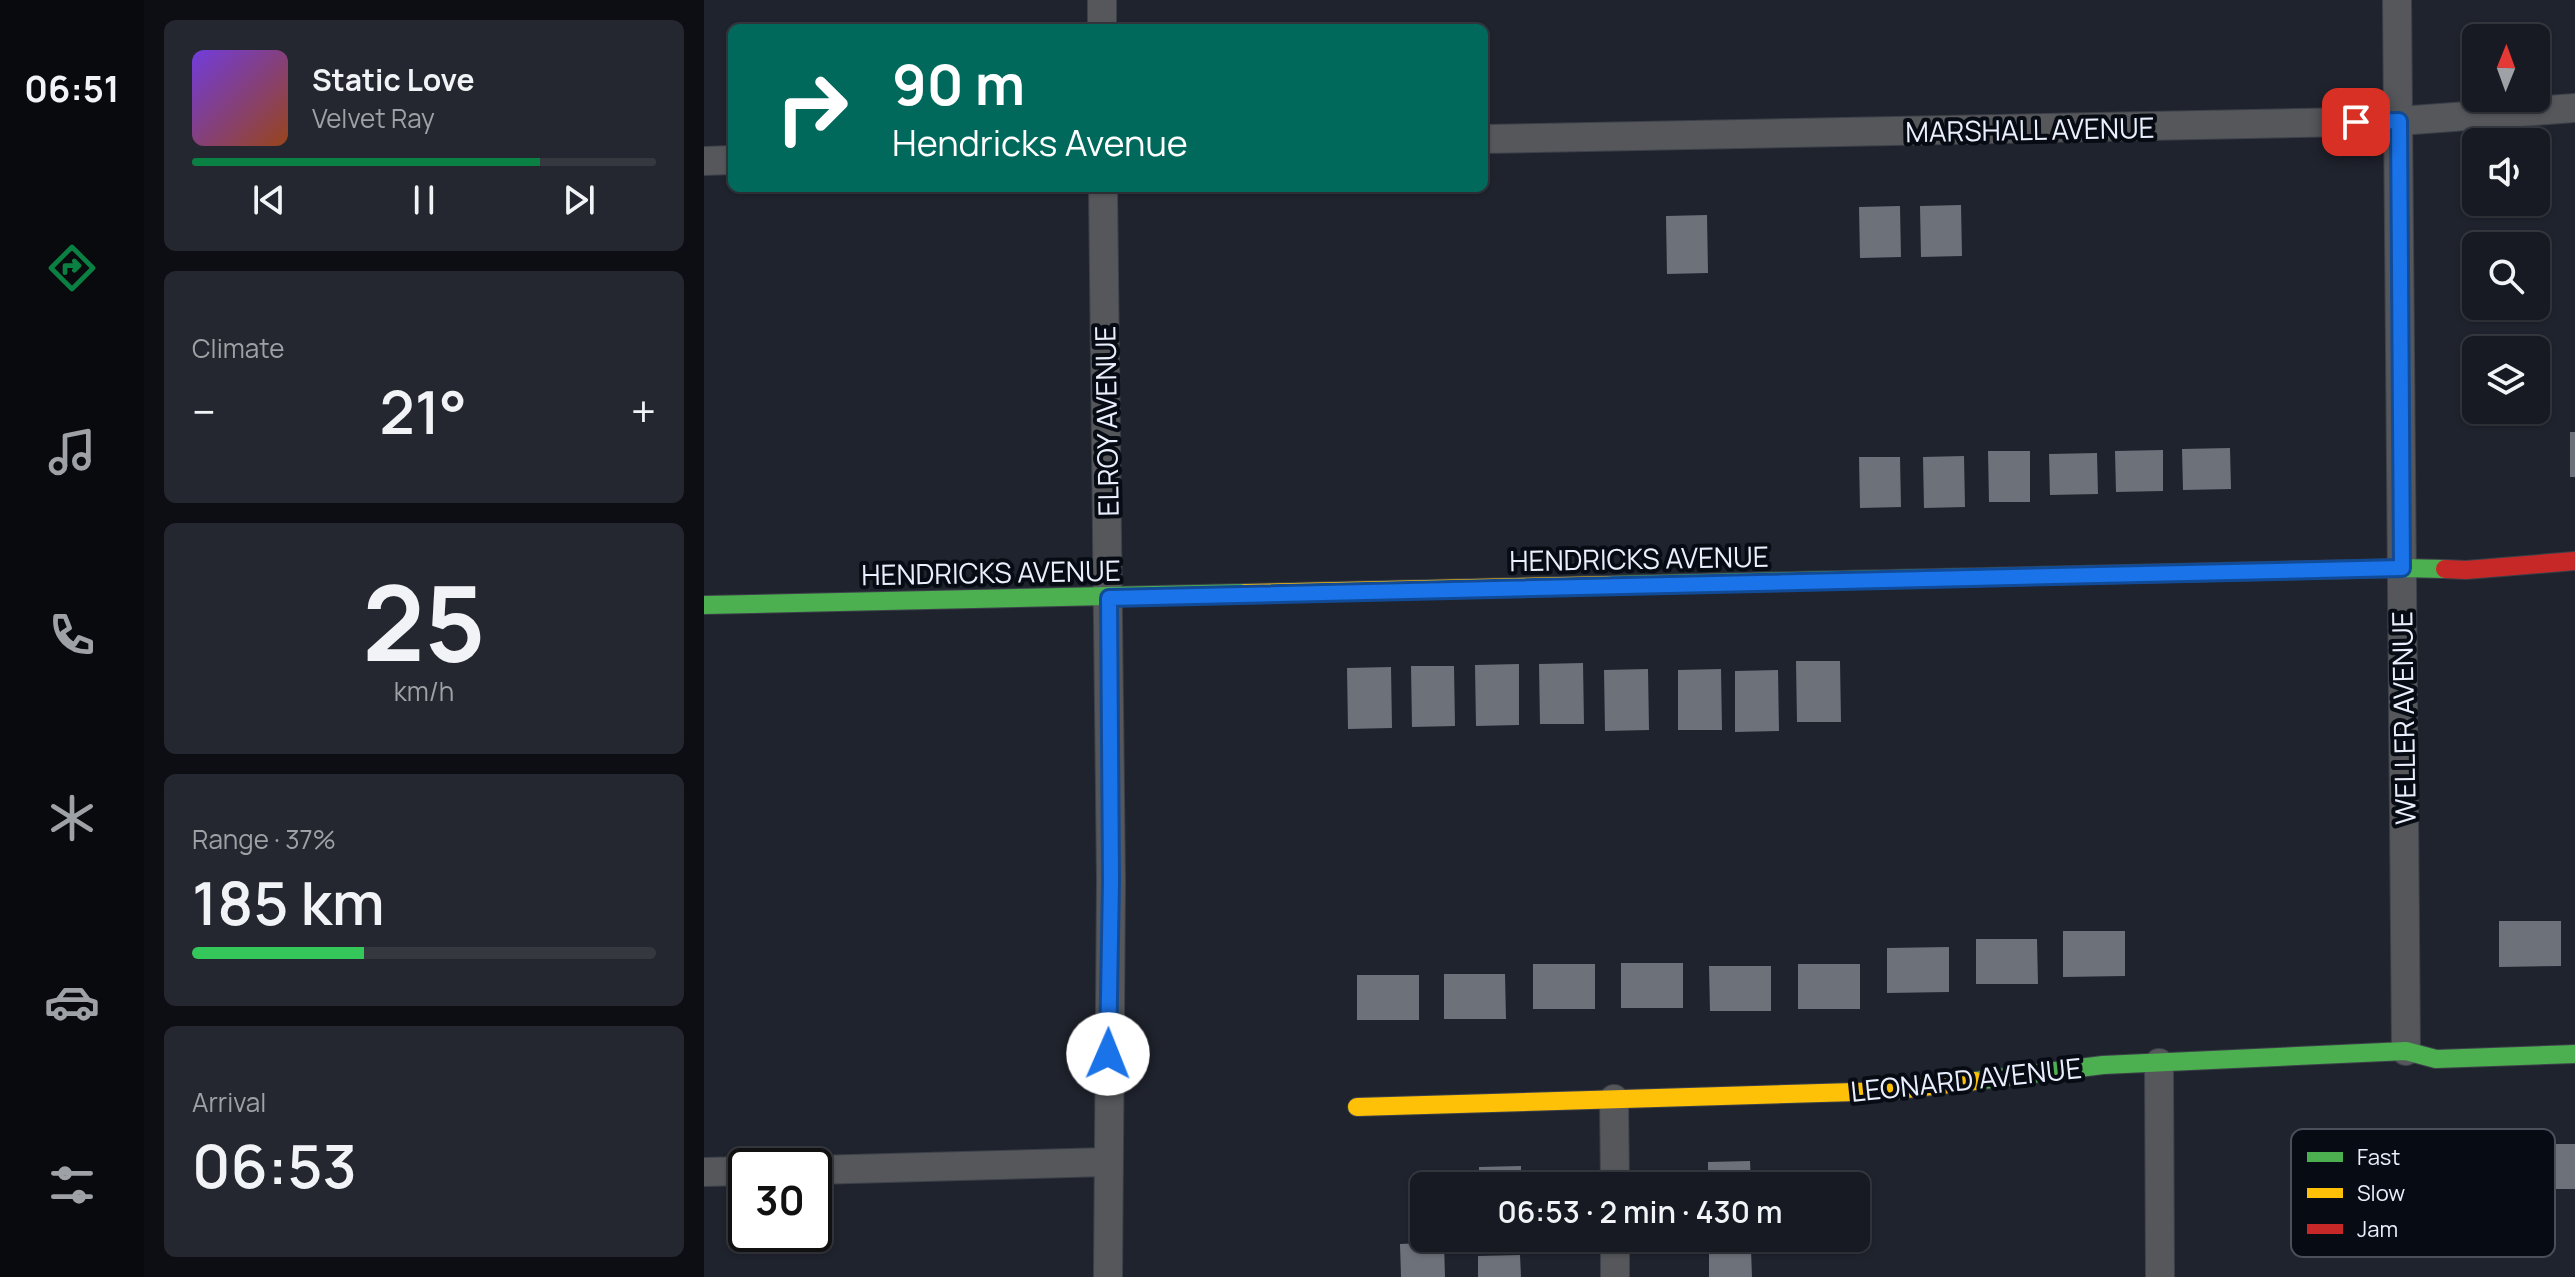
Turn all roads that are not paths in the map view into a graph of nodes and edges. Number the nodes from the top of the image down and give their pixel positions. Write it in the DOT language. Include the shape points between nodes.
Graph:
graph roads {
  1 [pos="1102,0"];
  2 [pos="2397,0"];
  3 [pos="1102,24"];
  4 [pos="2575,108"];
  5 [pos="2399,121"];
  6 [pos="1488,139"];
  7 [pos="728,160"];
  8 [pos="704,161"];
  9 [pos="1103,192"];
  10 [pos="2575,561"];
  11 [pos="2402,568"];
  12 [pos="1109,598"];
  13 [pos="704,605"];
  14 [pos="2406,1051"];
  15 [pos="2575,1054"];
  16 [pos="2159,1063"];
  17 [pos="1614,1099"];
  18 [pos="1357,1107"];
  19 [pos="1107,1162"];
  20 [pos="832,1170"];
  21 [pos="728,1171"];
  22 [pos="704,1172"];
  23 [pos="1615,1172"];
  24 [pos="1615,1252"];
  25 [pos="1108,1277"];
  26 [pos="1615,1277"];
  27 [pos="2160,1277"];
  1 -- 3 [label="street"];
  2 -- 5 [label="street, WELLER AVENUE"];
  4 -- 5 [label="street, MARSHALL AVENUE"];
  5 -- 6 [label="street, MARSHALL AVENUE"];
  5 -- 11 [label="street, WELLER AVENUE"];
  7 -- 8 [label="street"];
  9 -- 12 [label="street, ELROY AVENUE"];
  10 -- 11 [label="street, HENDRICKS AVENUE" via="2466,570"];
  11 -- 12 [label="street, HENDRICKS AVENUE"];
  11 -- 14 [label="street, WELLER AVENUE"];
  12 -- 13 [label="street, HENDRICKS AVENUE"];
  12 -- 19 [label="street, ELROY AVENUE"];
  14 -- 15 [label="street, LEONARD AVENUE" via="2436,1059"];
  14 -- 16 [label="street, LEONARD AVENUE"];
  16 -- 17 [label="street, LEONARD AVENUE" via="1889,1091"];
  16 -- 27 [label="street"];
  17 -- 18 [label="street, LEONARD AVENUE"];
  17 -- 23 [label="street"];
  19 -- 20 [label="street"];
  19 -- 25 [label="street, ELROY AVENUE"];
  21 -- 22 [label="street"];
  24 -- 26 [label="street"];
}
